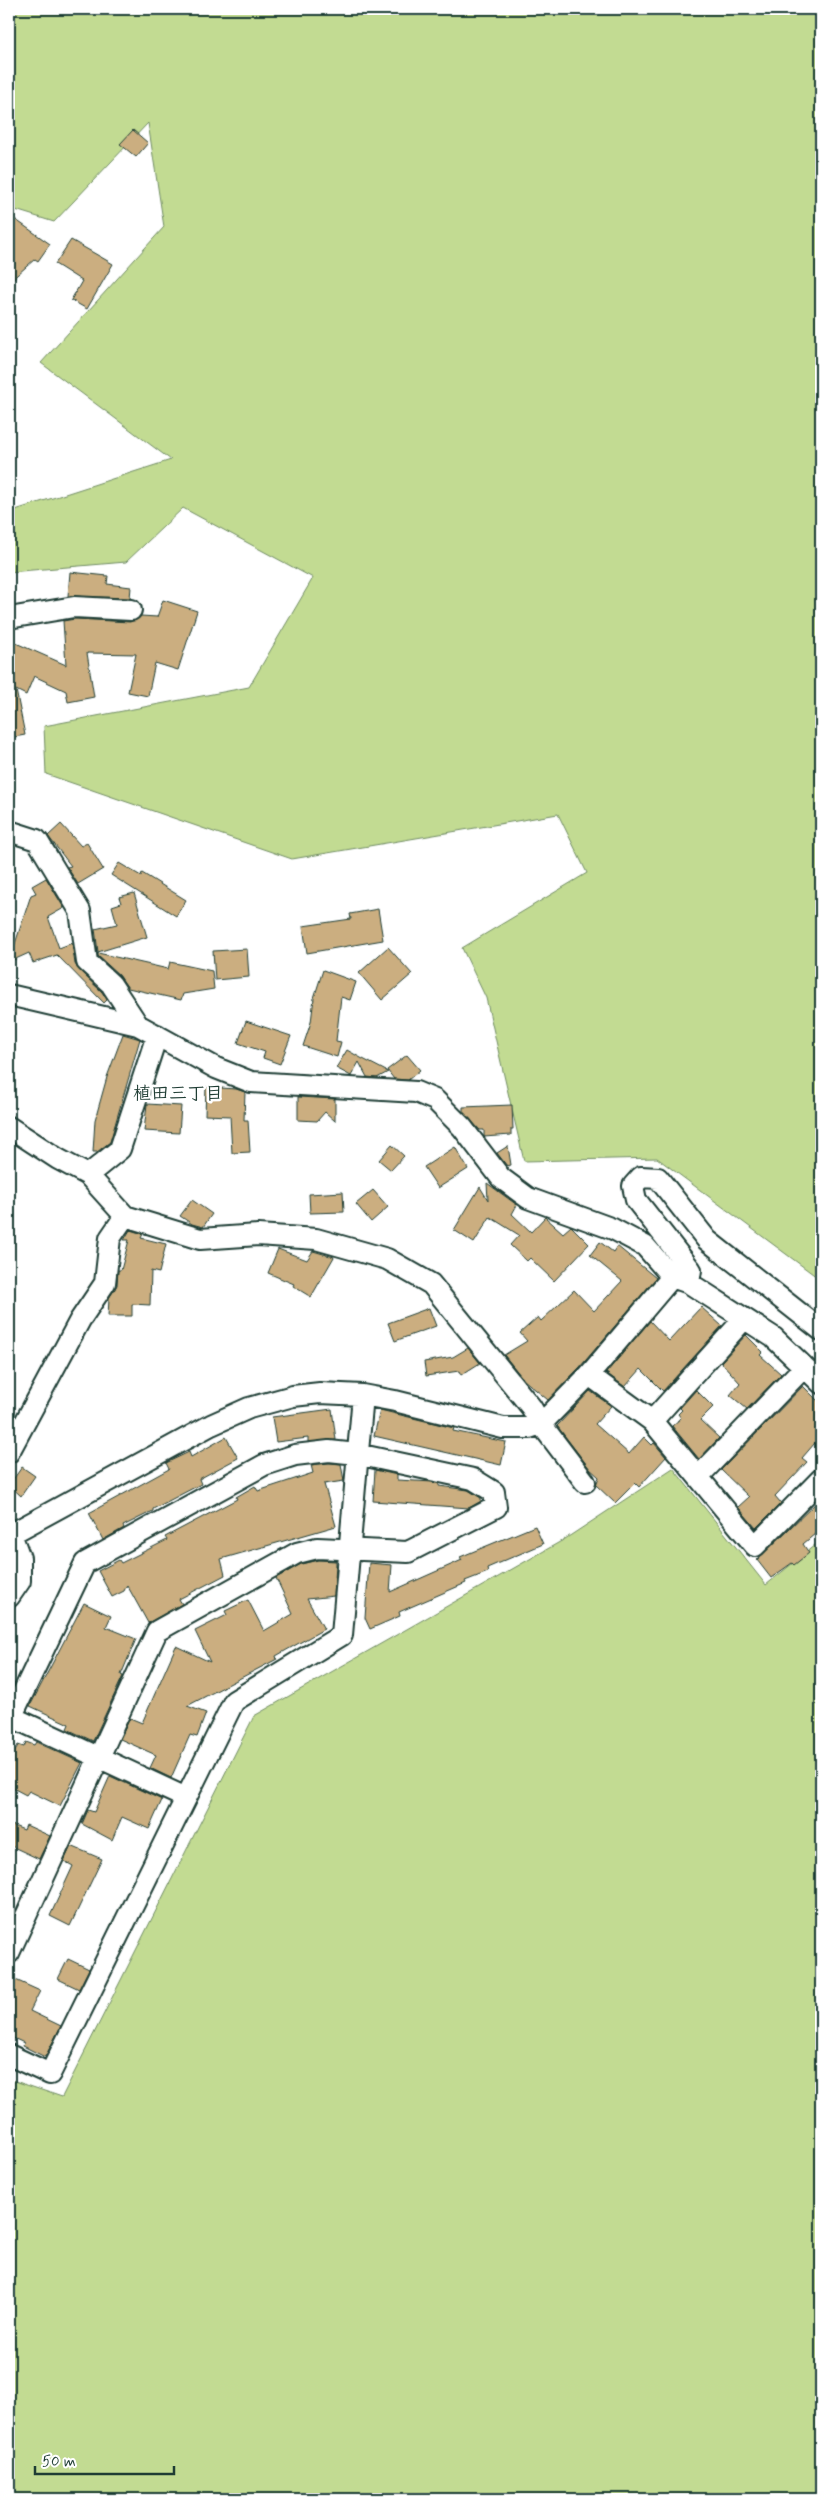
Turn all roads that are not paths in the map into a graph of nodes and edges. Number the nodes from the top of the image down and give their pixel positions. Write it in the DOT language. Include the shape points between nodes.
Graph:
graph roads {
  1 [pos="131,610"];
  2 [pos="9,618"];
  3 [pos="9,831"];
  4 [pos="9,995"];
  5 [pos="138,1025"];
  6 [pos="157,1035"];
  7 [pos="9,1127"];
  8 [pos="88,1175"];
  9 [pos="125,1216"];
  10 [pos="681,1280"];
  11 [pos="744,1319"];
  12 [pos="821,1330"];
  13 [pos="804,1367"];
  14 [pos="589,1375"];
  15 [pos="821,1383"];
  16 [pos="363,1395"];
  17 [pos="652,1421"];
  18 [pos="541,1424"];
  19 [pos="9,1452"];
  20 [pos="357,1454"];
  21 [pos="699,1476"];
  22 [pos="821,1479"];
  23 [pos="585,1482"];
  24 [pos="10,1535"];
  25 [pos="350,1549"];
  26 [pos="9,1597"];
  27 [pos="10,1720"];
  28 [pos="99,1758"];
  29 [pos="186,1798"];
  30 [pos="9,1953"];
  31 [pos="9,2055"];
  1 -- 2 [label="street" via="74,606"];
  3 -- 5 [label="street" via="37,840 80,911 87,962 111,984"];
  4 -- 5 [label="street"];
  5 -- 6 [label="street"];
  6 -- 8 [label="street" via="120,1149"];
  6 -- 10 [label="street" via="216,1068 251,1082 416,1092 435,1100 462,1127 501,1178 528,1198 613,1229 645,1246"];
  7 -- 8 [label="street"];
  8 -- 9 [label="street"];
  9 -- 18 [label="street" via="200,1239 258,1235 316,1239 387,1259 431,1284 531,1407"];
  9 -- 19 [label="street" via="110,1238 105,1283 80,1320"];
  10 -- 11 [label="street"];
  10 -- 12 [label="street" via="691,1270 636,1200 633,1186 641,1177 658,1178 707,1240"];
  10 -- 14 [label="street"];
  11 -- 13 [label="street" via="773,1338"];
  11 -- 17 [label="street"];
  13 -- 15 [label="street"];
  13 -- 21 [label="street"];
  14 -- 17 [label="street"];
  14 -- 18 [label="street"];
  16 -- 18 [label="street" via="504,1428 529,1428"];
  16 -- 20 [label="street"];
  16 -- 24 [label="street" via="320,1393 293,1396 249,1408 211,1425"];
  17 -- 21 [label="street"];
  18 -- 23 [label="street"];
  20 -- 25 [label="street"];
  20 -- 25 [label="street" via="473,1479 494,1492 496,1507 408,1552"];
  20 -- 27 [label="street" via="329,1451 295,1455 264,1465 85,1563"];
  21 -- 22 [label="street" via="755,1546"];
  24 -- 26 [label="street" via="20,1558 20,1581"];
  25 -- 28 [label="street" via="317,1548 297,1553 157,1632"];
  25 -- 29 [label="street" via="342,1635 234,1701"];
  27 -- 28 [label="street"];
  28 -- 29 [label="street"];
  28 -- 30 [label="street"];
  29 -- 31 [label="street" via="50,2074"];
}
